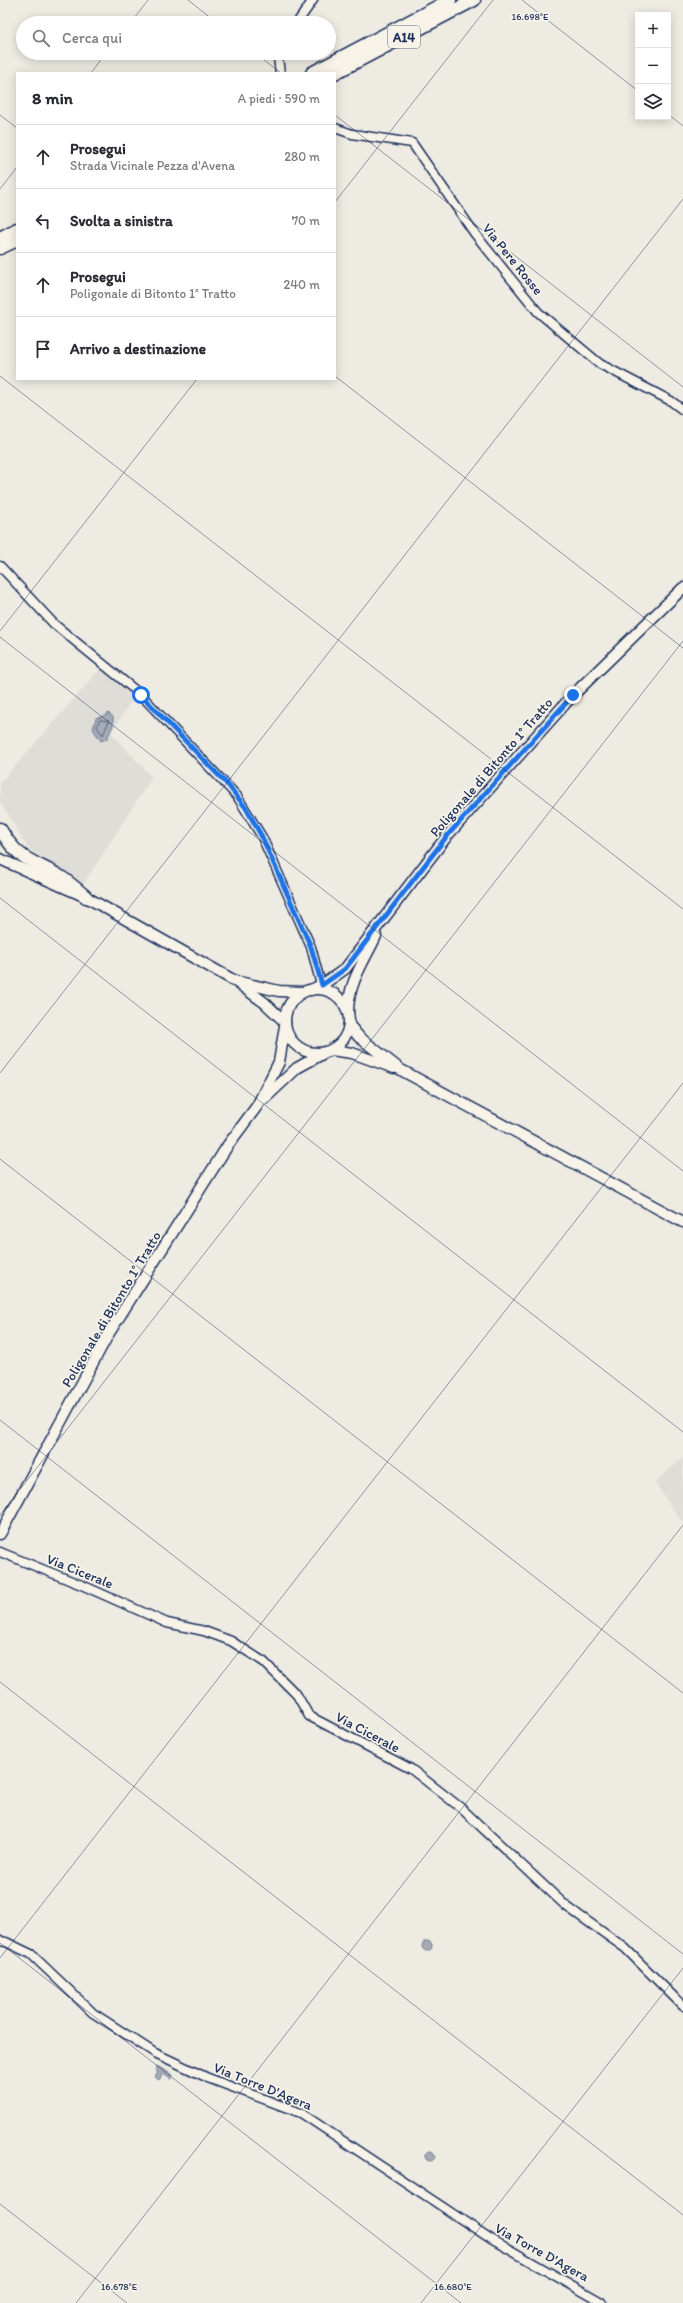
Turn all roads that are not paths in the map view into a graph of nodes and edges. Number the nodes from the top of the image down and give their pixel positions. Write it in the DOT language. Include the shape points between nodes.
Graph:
graph roads {
  1 [pos="313,0"];
  2 [pos="450,0"];
  3 [pos="474,0"];
  4 [pos="302,16"];
  5 [pos="278,60"];
  6 [pos="280,72"];
  7 [pos="314,72"];
  8 [pos="336,72"];
  9 [pos="336,128"];
  10 [pos="16,230"];
  11 [pos="0,238"];
  12 [pos="16,240"];
  13 [pos="0,248"];
  14 [pos="683,410"];
  15 [pos="0,566"];
  16 [pos="683,588"];
  17 [pos="0,829"];
  18 [pos="0,859"];
  19 [pos="86,897"];
  20 [pos="381,924"];
  21 [pos="235,981"];
  22 [pos="322,985"];
  23 [pos="306,991"];
  24 [pos="348,1014"];
  25 [pos="285,1024"];
  26 [pos="349,1025"];
  27 [pos="328,1051"];
  28 [pos="401,1070"];
  29 [pos="256,1106"];
  30 [pos="683,1222"];
  31 [pos="0,1534"];
  32 [pos="0,1552"];
  33 [pos="0,1941"];
  34 [pos="683,2006"];
  35 [pos="603,2303"];
  1 -- 4 [label="street"];
  2 -- 7 [label="highway, A14"];
  3 -- 8 [label="highway, A14"];
  5 -- 6 [label="street"];
  9 -- 14 [label="street, Via Pere Rosse" via="352,134 412,143 476,234 538,312 600,364 671,401"];
  10 -- 11 [label="highway"];
  12 -- 13 [label="highway"];
  15 -- 22 [label="street" via="54,624 141,695 237,796 262,837 316,960"];
  16 -- 20 [label="main road, Poligonale di Bitonto 1° Tratto" via="573,695 447,836"];
  17 -- 19 [label="highway" via="16,853 58,875"];
  18 -- 19 [label="main road"];
  19 -- 21 [label="main road"];
  20 -- 22 [label="main road" via="345,969"];
  20 -- 24 [label="main road" via="354,979 349,993"];
  21 -- 23 [label="main road" via="279,990"];
  21 -- 25 [label="main road" via="265,1003"];
  22 -- 23 [label="main road"];
  23 -- 24 [label="main road" via="320,989 334,994 345,1005"];
  23 -- 25 [label="main road" via="290,1005"];
  24 -- 26 [label="main road"];
  25 -- 27 [label="main road" via="287,1033 296,1046 310,1053"];
  25 -- 29 [label="main road" via="279,1062"];
  26 -- 27 [label="main road" via="344,1039"];
  26 -- 28 [label="main road" via="359,1037"];
  27 -- 28 [label="main road" via="352,1053"];
  27 -- 29 [label="main road" via="297,1068"];
  28 -- 30 [label="main road"];
  29 -- 31 [label="main road, Poligonale di Bitonto 1° Tratto" via="228,1145 110,1333"];
  32 -- 34 [label="street, Via Cicerale" via="166,1623 204,1631 231,1641 264,1662 297,1695 309,1716 424,1778 506,1848 566,1906 625,1948"];
  33 -- 35 [label="street, Via Torre D'Agera" via="31,1954 93,2013 155,2053 208,2078 301,2113 490,2239"];
}
